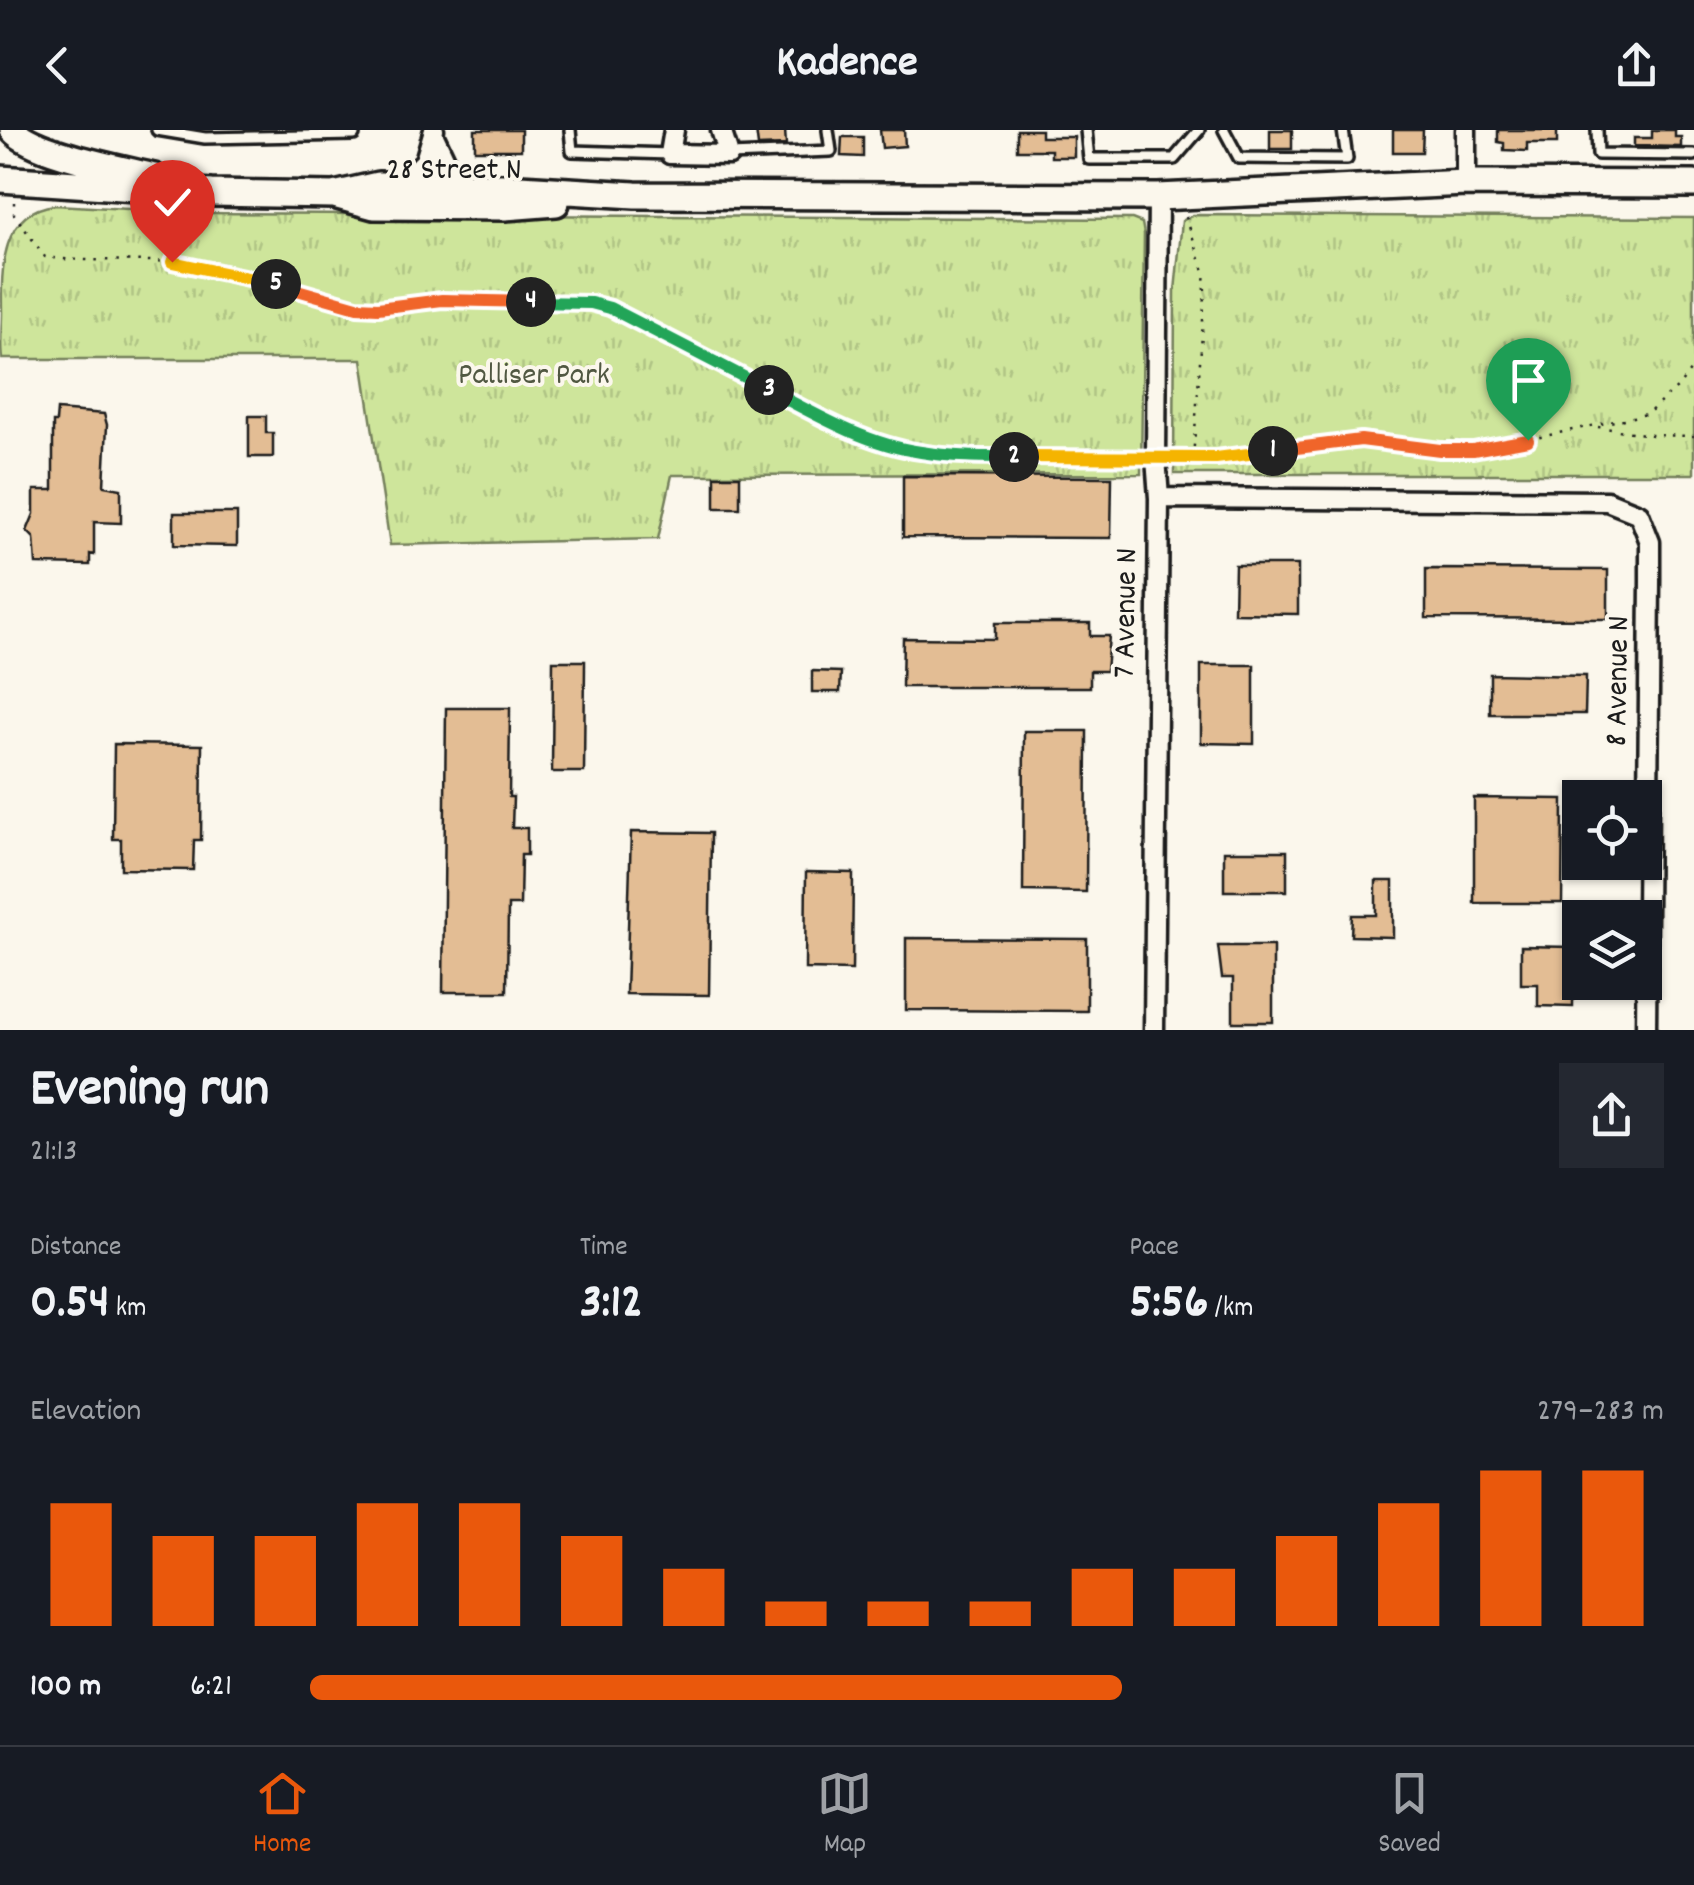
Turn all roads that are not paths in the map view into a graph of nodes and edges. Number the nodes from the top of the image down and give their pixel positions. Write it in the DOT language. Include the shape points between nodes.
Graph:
graph roads {
  1 [pos="13,130"];
  2 [pos="157,130"];
  3 [pos="354,130"];
  4 [pos="570,130"];
  5 [pos="674,130"];
  6 [pos="721,130"];
  7 [pos="828,130"];
  8 [pos="1086,130"];
  9 [pos="1199,130"];
  10 [pos="1224,130"];
  11 [pos="1343,130"];
  12 [pos="1466,130"];
  13 [pos="1597,130"];
  14 [pos="434,133"];
  15 [pos="670,154"];
  16 [pos="730,155"];
  17 [pos="1694,155"];
  18 [pos="7,180"];
  19 [pos="1466,183"];
  20 [pos="1694,184"];
  21 [pos="399,186"];
  22 [pos="470,186"];
  23 [pos="212,192"];
  24 [pos="334,196"];
  25 [pos="635,196"];
  26 [pos="1158,197"];
  27 [pos="1159,498"];
  28 [pos="1154,1030"];
  29 [pos="1646,1030"];
  1 -- 23 [label="main road" via="58,152"];
  2 -- 3 [label="lane" via="205,138"];
  4 -- 15 [label="lane" via="572,151"];
  5 -- 15 [label="street"];
  6 -- 16 [label="street"];
  7 -- 16 [label="lane" via="831,150"];
  8 -- 9 [label="lane" via="1089,159 1174,159"];
  10 -- 11 [label="lane" via="1239,158 1346,159"];
  12 -- 19 [label="street"];
  13 -- 17 [label="lane" via="1598,154"];
  14 -- 21 [label="street" via="425,161"];
  14 -- 22 [label="street" via="451,172"];
  15 -- 16 [label="street"];
  18 -- 23 [label="main road, 28 Street N"];
  19 -- 20 [label="main road, 28 Street N"];
  19 -- 26 [label="main road, 28 Street N"];
  21 -- 22 [label="main road, 28 Street N"];
  21 -- 24 [label="main road, 28 Street N"];
  22 -- 25 [label="main road, 28 Street N"];
  23 -- 24 [label="main road, 28 Street N"];
  24 -- 25 [label="main road, 28 Street N" via="374,206 505,207"];
  25 -- 26 [label="main road, 28 Street N"];
  26 -- 27 [label="street, 7 Avenue N"];
  27 -- 28 [label="street, 7 Avenue N"];
  27 -- 29 [label="street, 8 Avenue N" via="1607,501 1639,514 1650,542"];
}
